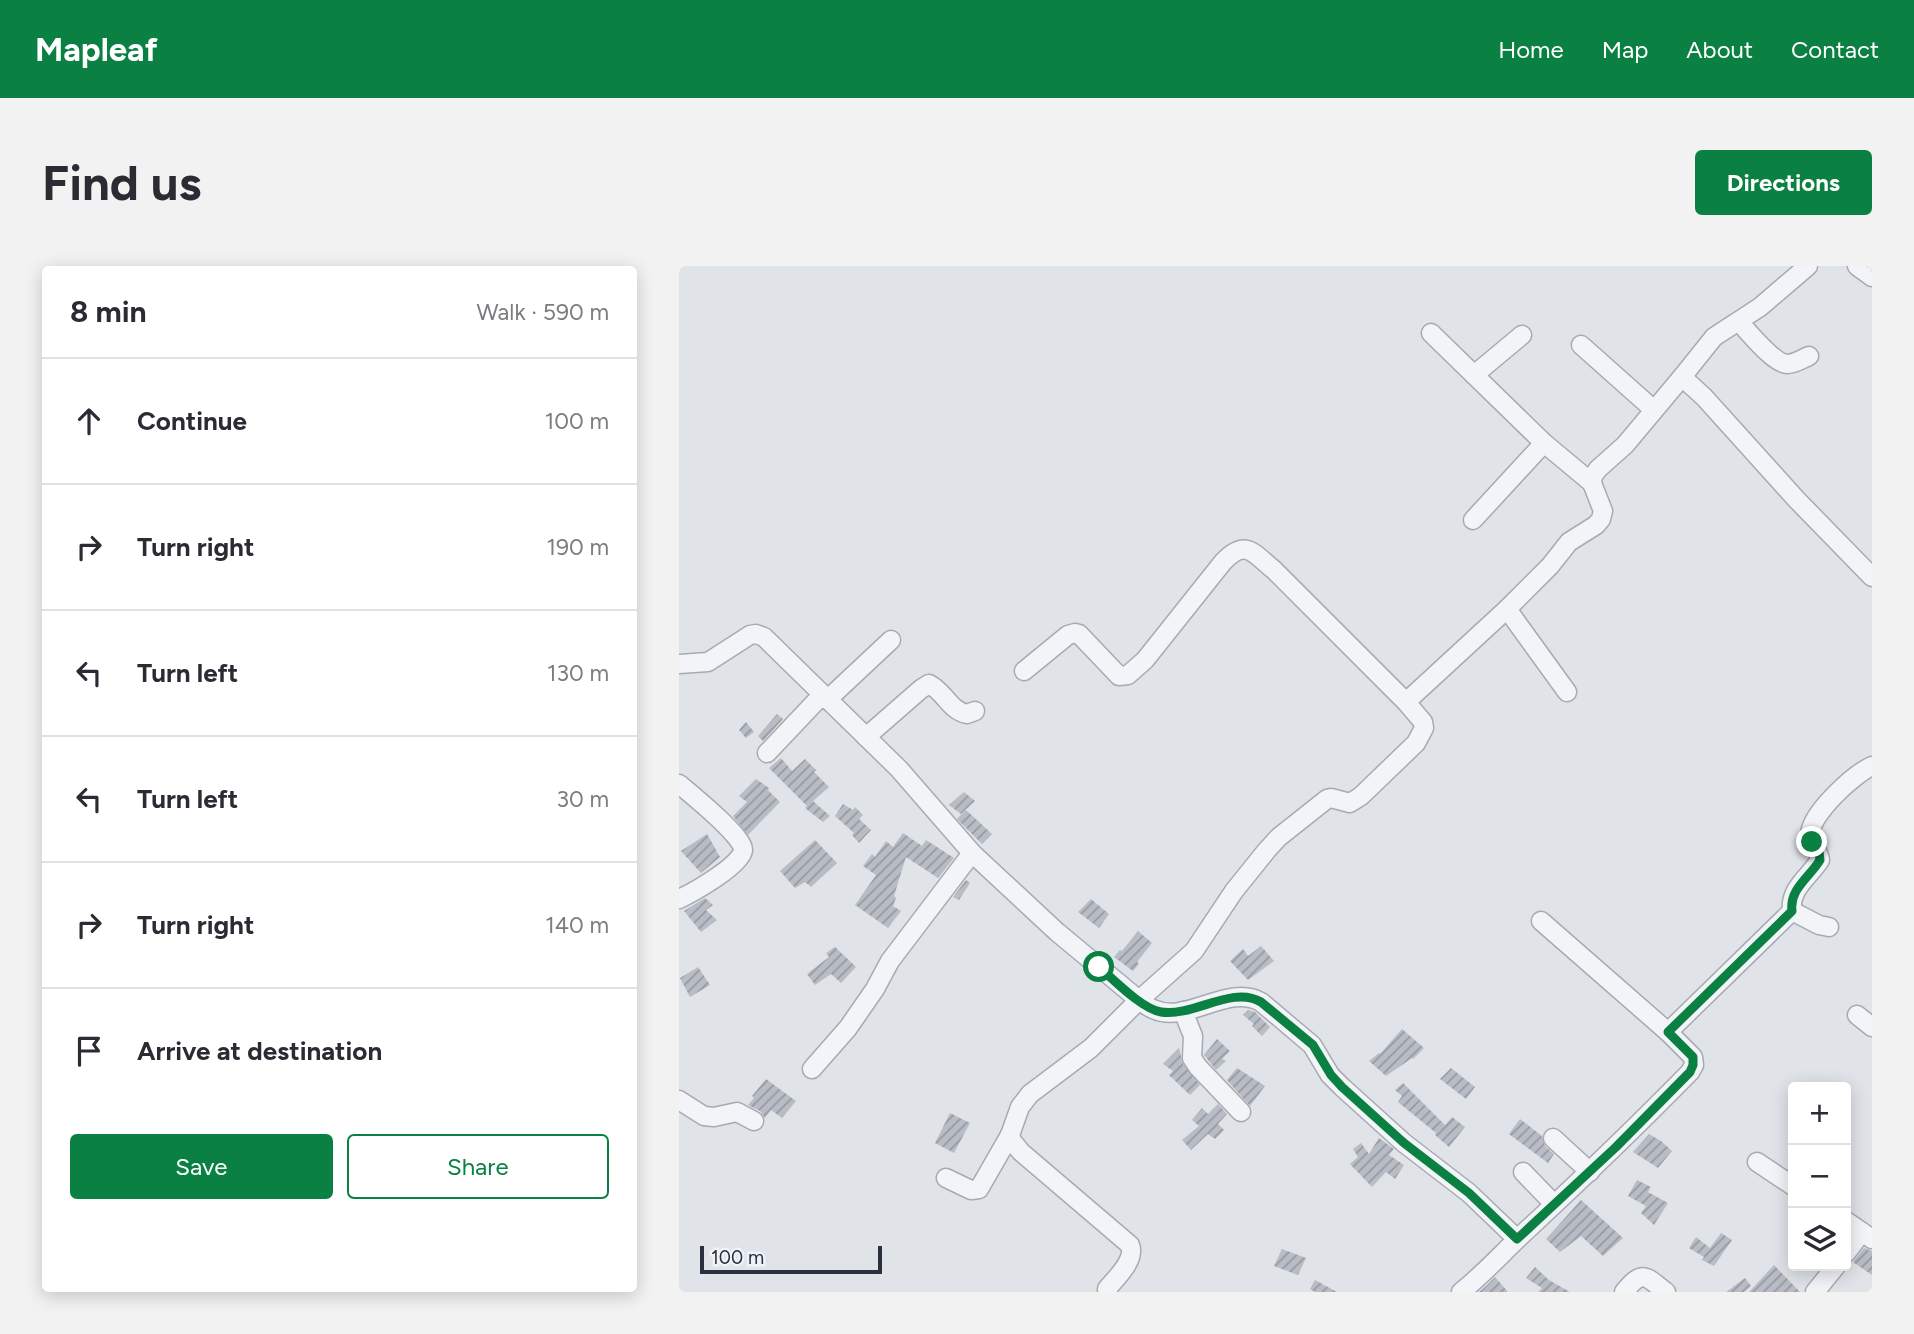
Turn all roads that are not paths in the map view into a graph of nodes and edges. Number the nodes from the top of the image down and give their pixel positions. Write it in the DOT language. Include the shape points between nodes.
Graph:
graph roads {
  1 [pos="1808,266"];
  2 [pos="1857,266"];
  3 [pos="1872,277"];
  4 [pos="1739,321"];
  5 [pos="1431,333"];
  6 [pos="1521,335"];
  7 [pos="1581,345"];
  8 [pos="1809,356"];
  9 [pos="1474,375"];
  10 [pos="1682,377"];
  11 [pos="1654,410"];
  12 [pos="1544,443"];
  13 [pos="1592,483"];
  14 [pos="1473,520"];
  15 [pos="1872,577"];
  16 [pos="1507,609"];
  17 [pos="891,640"];
  18 [pos="679,664"];
  19 [pos="1024,671"];
  20 [pos="1567,692"];
  21 [pos="824,697"];
  22 [pos="1406,702"];
  23 [pos="975,711"];
  24 [pos="866,737"];
  25 [pos="767,753"];
  26 [pos="1872,766"];
  27 [pos="679,784"];
  28 [pos="972,853"];
  29 [pos="679,900"];
  30 [pos="1792,911"];
  31 [pos="1541,921"];
  32 [pos="1829,927"];
  33 [pos="1139,1000"];
  34 [pos="1183,1011"];
  35 [pos="1857,1015"];
  36 [pos="1872,1027"];
  37 [pos="1668,1032"];
  38 [pos="812,1069"];
  39 [pos="679,1100"];
  40 [pos="1241,1112"];
  41 [pos="754,1121"];
  42 [pos="1010,1135"];
  43 [pos="1552,1138"];
  44 [pos="1757,1162"];
  45 [pos="1523,1172"];
  46 [pos="1590,1172"];
  47 [pos="946,1178"];
  48 [pos="1788,1183"];
  49 [pos="1554,1204"];
  50 [pos="1851,1225"];
  51 [pos="1867,1236"];
  52 [pos="1517,1239"];
  53 [pos="1851,1249"];
  54 [pos="1832,1271"];
  55 [pos="1107,1289"];
  56 [pos="1461,1292"];
  57 [pos="1624,1292"];
  58 [pos="1666,1292"];
  59 [pos="1815,1292"];
  1 -- 4 [label="street"];
  2 -- 3 [label="street"];
  4 -- 8 [label="street" via="1783,364"];
  4 -- 10 [label="street" via="1714,337"];
  5 -- 9 [label="street"];
  6 -- 9 [label="street"];
  7 -- 11 [label="street"];
  9 -- 12 [label="street"];
  10 -- 11 [label="street"];
  10 -- 15 [label="street"];
  11 -- 13 [label="street" via="1598,470"];
  12 -- 13 [label="street"];
  12 -- 14 [label="street"];
  13 -- 16 [label="street" via="1602,511 1597,525 1569,542"];
  16 -- 20 [label="street"];
  16 -- 22 [label="street"];
  17 -- 21 [label="street"];
  18 -- 21 [label="street" via="708,662 756,634 772,644"];
  19 -- 22 [label="street" via="1075,633 1119,676 1128,675 1223,562 1242,548 1274,570"];
  21 -- 24 [label="street"];
  21 -- 25 [label="street"];
  22 -- 33 [label="street" via="1423,722 1416,743 1361,796 1350,803 1327,799 1279,837 1193,951"];
  23 -- 24 [label="street" via="968,714 955,709 929,684"];
  24 -- 28 [label="street" via="916,786"];
  26 -- 30 [label="street" via="1816,816 1810,837 1820,860 1794,892"];
  27 -- 29 [label="street" via="730,830 744,849 715,879"];
  28 -- 33 [label="street"];
  28 -- 38 [label="street" via="890,961 848,1028"];
  30 -- 32 [label="street"];
  30 -- 37 [label="street"];
  31 -- 37 [label="street"];
  33 -- 34 [label="street" via="1161,1012"];
  33 -- 42 [label="street" via="1091,1048 1030,1094"];
  34 -- 40 [label="street" via="1193,1036 1192,1058"];
  34 -- 52 [label="street" via="1240,996 1261,1002 1313,1045 1342,1087"];
  35 -- 36 [label="street"];
  37 -- 46 [label="street" via="1693,1057 1690,1072"];
  39 -- 41 [label="street" via="704,1116 737,1112"];
  42 -- 47 [label="street" via="979,1189"];
  42 -- 55 [label="street" via="1021,1152 1130,1245 1130,1258"];
  43 -- 46 [label="street"];
  44 -- 48 [label="street"];
  45 -- 49 [label="street"];
  46 -- 49 [label="street"];
  49 -- 52 [label="street"];
  50 -- 51 [label="street"];
  51 -- 53 [label="street"];
  52 -- 56 [label="street"];
  54 -- 59 [label="street"];
  57 -- 58 [label="street" via="1641,1277"];
}
